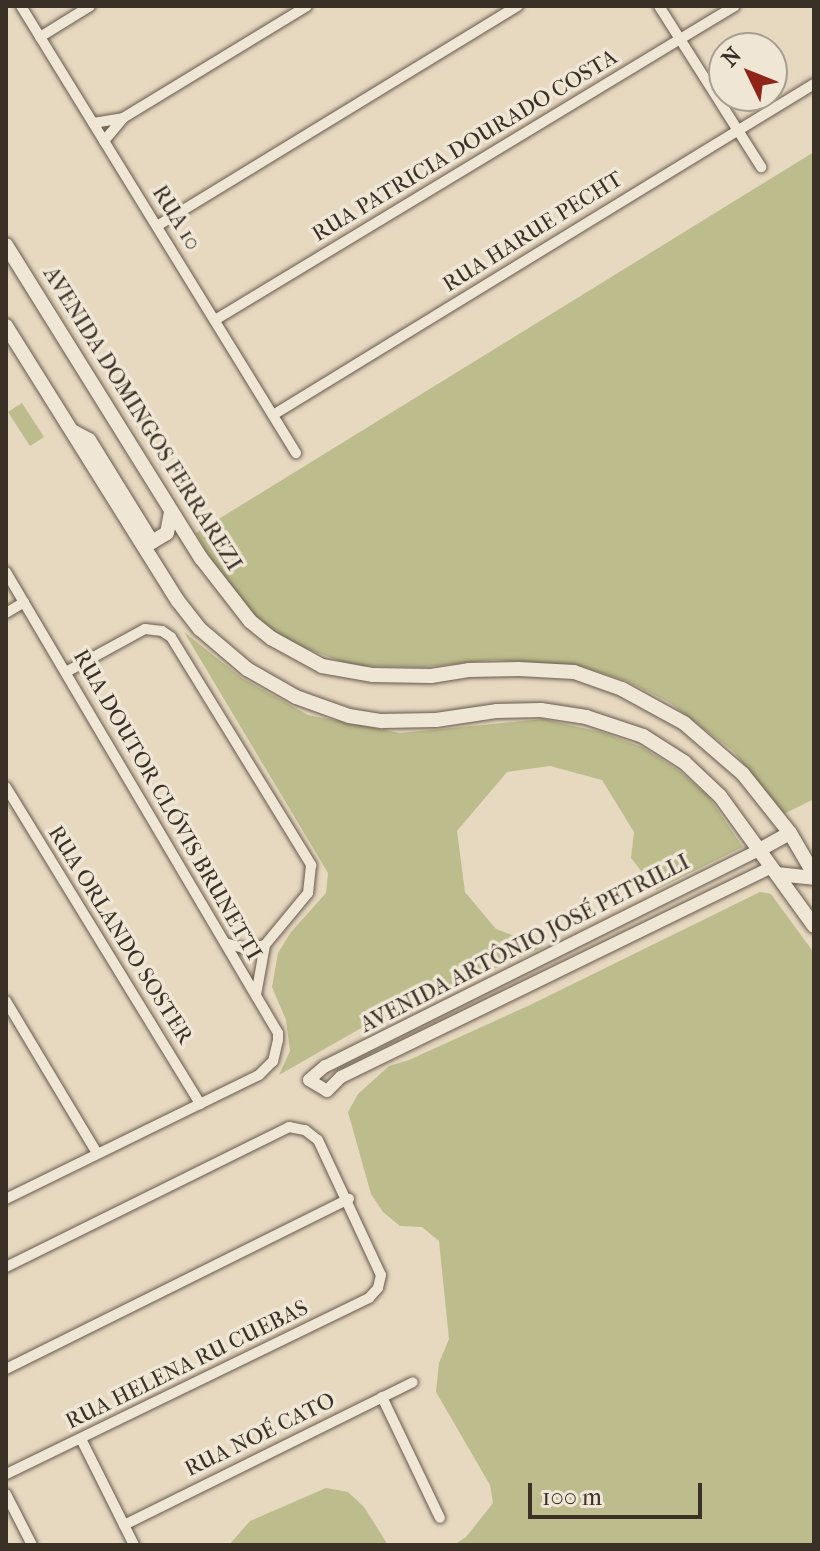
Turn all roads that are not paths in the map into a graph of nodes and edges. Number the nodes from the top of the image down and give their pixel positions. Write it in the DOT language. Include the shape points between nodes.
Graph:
graph roads {
  1 [pos="21,6"];
  2 [pos="90,6"];
  3 [pos="307,6"];
  4 [pos="518,6"];
  5 [pos="659,6"];
  6 [pos="735,6"];
  7 [pos="40,37"];
  8 [pos="680,40"];
  9 [pos="814,84"];
  10 [pos="123,118"];
  11 [pos="93,123"];
  12 [pos="737,129"];
  13 [pos="104,141"];
  14 [pos="761,167"];
  15 [pos="157,226"];
  16 [pos="6,245"];
  17 [pos="215,320"];
  18 [pos="6,326"];
  19 [pos="273,415"];
  20 [pos="296,453"];
  21 [pos="171,513"];
  22 [pos="148,545"];
  23 [pos="6,572"];
  24 [pos="24,602"];
  25 [pos="6,613"];
  26 [pos="66,672"];
  27 [pos="6,787"];
  28 [pos="790,833"];
  29 [pos="761,849"];
  30 [pos="775,870"];
  31 [pos="814,876"];
  32 [pos="814,926"];
  33 [pos="225,943"];
  34 [pos="265,945"];
  35 [pos="256,995"];
  36 [pos="6,1001"];
  37 [pos="200,1104"];
  38 [pos="97,1153"];
  39 [pos="6,1199"];
  40 [pos="349,1199"];
  41 [pos="6,1267"];
  42 [pos="6,1369"];
  43 [pos="413,1382"];
  44 [pos="382,1397"];
  45 [pos="81,1439"];
  46 [pos="6,1474"];
  47 [pos="6,1494"];
  48 [pos="440,1518"];
  49 [pos="124,1525"];
  50 [pos="32,1545"];
  51 [pos="134,1545"];
  1 -- 7 [label="street, RUA 10"];
  2 -- 7 [label="street"];
  3 -- 10 [label="street"];
  4 -- 15 [label="street"];
  5 -- 8 [label="street"];
  6 -- 8 [label="street, RUA PATRICIA DOURADO COSTA"];
  7 -- 11 [label="street, RUA 10"];
  8 -- 12 [label="street"];
  8 -- 17 [label="street, RUA PATRICIA DOURADO COSTA"];
  9 -- 12 [label="street, RUA HARUE PECHT"];
  10 -- 11 [label="street"];
  10 -- 13 [label="street"];
  11 -- 13 [label="street, RUA 10"];
  12 -- 14 [label="street"];
  12 -- 19 [label="street, RUA HARUE PECHT"];
  13 -- 15 [label="street, RUA 10"];
  15 -- 17 [label="street, RUA 10"];
  16 -- 21 [label="main road, AVENIDA DOMINGOS FERRAREZI"];
  17 -- 19 [label="street, RUA 10"];
  18 -- 22 [label="main road" via="72,430 89,440"];
  19 -- 20 [label="street, RUA 10"];
  21 -- 22 [label="main road" via="167,533"];
  21 -- 28 [label="main road, AVENIDA DOMINGOS FERRAREZI" via="250,621 297,654 322,666 373,675 574,672 622,689 703,736 743,774"];
  22 -- 29 [label="main road" via="200,629 247,669 296,697 349,716 382,721 541,710 586,717 643,736 684,762 720,796"];
  23 -- 24 [label="street, RUA DOUTOR CLÓVIS BRUNETTI"];
  24 -- 25 [label="street"];
  24 -- 26 [label="street, RUA DOUTOR CLÓVIS BRUNETTI"];
  26 -- 33 [label="street, RUA DOUTOR CLÓVIS BRUNETTI"];
  26 -- 34 [label="street" via="145,629 171,637 311,865 308,893"];
  27 -- 37 [label="street, RUA ORLANDO SOSTER"];
  28 -- 29 [label="main road"];
  28 -- 31 [label="main road, AVENIDA DOMINGOS FERRAREZI"];
  29 -- 30 [label="main road"];
  29 -- 30 [label="street, AVENIDA ARTÔNIO JOSÉ PETRILLI" via="325,1066 309,1080 327,1091 341,1077"];
  30 -- 31 [label="main road"];
  30 -- 32 [label="main road"];
  33 -- 34 [label="street" via="248,949"];
  33 -- 35 [label="street, RUA DOUTOR CLÓVIS BRUNETTI"];
  34 -- 35 [label="street"];
  35 -- 37 [label="street, RUA DOUTOR CLÓVIS BRUNETTI" via="278,1033 273,1061 259,1075"];
  36 -- 38 [label="street"];
  37 -- 38 [label="street"];
  38 -- 39 [label="street"];
  40 -- 41 [label="street" via="318,1140 289,1127"];
  40 -- 42 [label="street"];
  40 -- 45 [label="street, RUA HELENA RU CUEBAS" via="380,1266 380,1284 369,1298"];
  43 -- 44 [label="street, RUA NOÉ CATO"];
  44 -- 48 [label="street"];
  44 -- 49 [label="street, RUA NOÉ CATO"];
  45 -- 46 [label="street, RUA HELENA RU CUEBAS"];
  45 -- 49 [label="street"];
  47 -- 50 [label="street"];
  49 -- 51 [label="street"];
}
